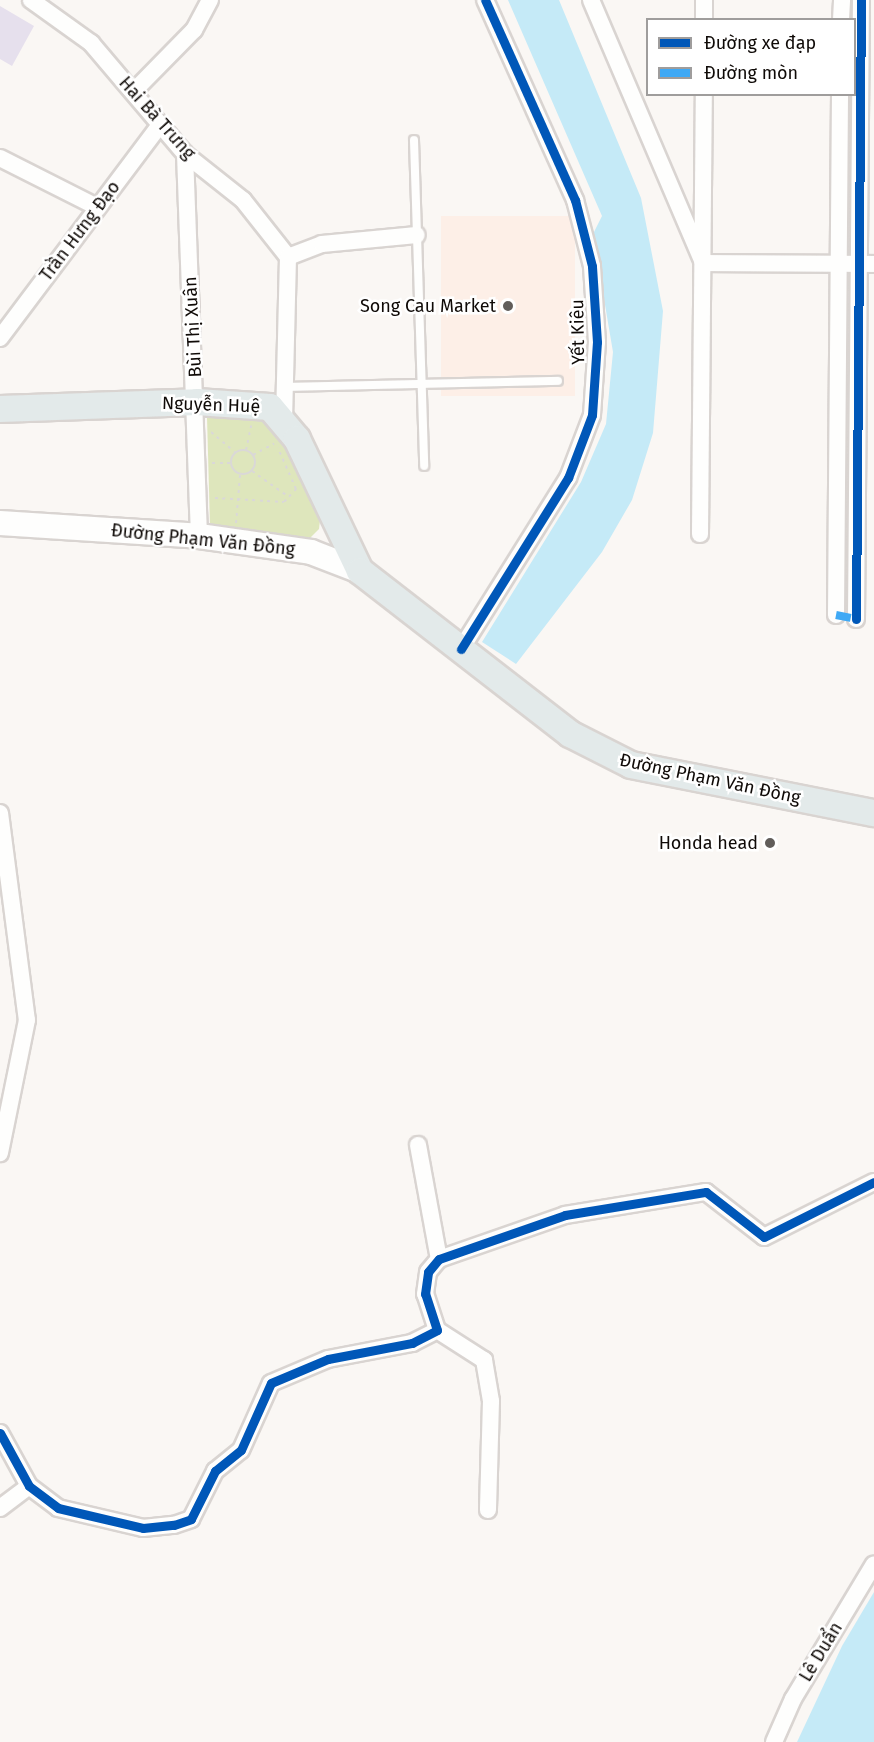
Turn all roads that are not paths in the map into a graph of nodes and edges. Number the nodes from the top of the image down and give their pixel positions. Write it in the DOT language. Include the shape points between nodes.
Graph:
graph roads {
  1 [pos="31,0"];
  2 [pos="210,0"];
  3 [pos="485,0"];
  4 [pos="591,0"];
  5 [pos="705,0"];
  6 [pos="842,0"];
  7 [pos="861,0"];
  8 [pos="704,18"];
  9 [pos="841,18"];
  10 [pos="133,92"];
  11 [pos="704,96"];
  12 [pos="840,96"];
  13 [pos="160,125"];
  14 [pos="414,140"];
  15 [pos="185,154"];
  16 [pos="0,158"];
  17 [pos="97,207"];
  18 [pos="417,235"];
  19 [pos="288,257"];
  20 [pos="703,263"];
  21 [pos="838,264"];
  22 [pos="867,264"];
  23 [pos="0,338"];
  24 [pos="558,381"];
  25 [pos="421,384"];
  26 [pos="288,387"];
  27 [pos="197,402"];
  28 [pos="0,409"];
  29 [pos="277,427"];
  30 [pos="424,466"];
  31 [pos="0,523"];
  32 [pos="700,534"];
  33 [pos="199,536"];
  34 [pos="360,571"];
  35 [pos="836,615"];
  36 [pos="856,619"];
  37 [pos="461,649"];
  38 [pos="0,813"];
  39 [pos="874,813"];
  40 [pos="418,1145"];
  41 [pos="0,1153"];
  42 [pos="874,1182"];
  43 [pos="439,1259"];
  44 [pos="437,1330"];
  45 [pos="0,1433"];
  46 [pos="29,1486"];
  47 [pos="0,1508"];
  48 [pos="488,1510"];
  49 [pos="874,1564"];
  50 [pos="774,1742"];
  1 -- 10 [label="street, Hai Bà Trưng" via="91,43"];
  2 -- 10 [label="street" via="194,30"];
  3 -- 37 [label="street, Yết Kiêu" via="575,200 591,266 597,342 592,415 567,478"];
  4 -- 20 [label="street"];
  5 -- 8 [label="street"];
  6 -- 9 [label="street"];
  7 -- 22 [label="street"];
  10 -- 13 [label="street, Hai Bà Trưng"];
  11 -- 20 [label="street"];
  12 -- 21 [label="street"];
  13 -- 15 [label="street, Hai Bà Trưng"];
  13 -- 17 [label="street, Trần Hưng Đạo"];
  14 -- 18 [label="lane"];
  15 -- 19 [label="street, Hai Bà Trưng" via="243,200"];
  15 -- 27 [label="street, Bùi Thị Xuân"];
  16 -- 17 [label="street"];
  17 -- 23 [label="street, Trần Hưng Đạo"];
  18 -- 19 [label="street" via="322,244"];
  18 -- 25 [label="lane"];
  19 -- 26 [label="street"];
  20 -- 21 [label="street"];
  20 -- 32 [label="street"];
  21 -- 22 [label="street"];
  21 -- 35 [label="street"];
  22 -- 36 [label="street"];
  24 -- 25 [label="lane"];
  25 -- 26 [label="lane"];
  25 -- 30 [label="lane"];
  26 -- 29 [label="street"];
  27 -- 28 [label="main road, Nguyễn Huệ"];
  27 -- 29 [label="main road, Nguyễn Huệ" via="270,407"];
  27 -- 33 [label="street, Bùi Thị Xuân"];
  29 -- 34 [label="main road, Nguyễn Huệ"];
  31 -- 33 [label="street, Đường Phạm Văn Đồng"];
  33 -- 34 [label="street, Đường Phạm Văn Đồng" via="311,552"];
  34 -- 37 [label="main road, Đường Phạm Văn Đồng"];
  37 -- 39 [label="main road, Đường Phạm Văn Đồng" via="570,734 621,761"];
  38 -- 41 [label="street" via="27,1020"];
  40 -- 43 [label="street"];
  42 -- 43 [label="street" via="764,1237 706,1192 565,1215"];
  43 -- 44 [label="street" via="428,1272 424,1294"];
  44 -- 46 [label="street" via="412,1342 328,1359 271,1383 241,1450 215,1471 199,1509 183,1522 143,1528 58,1508"];
  44 -- 48 [label="street" via="484,1360 491,1401"];
  45 -- 46 [label="street"];
  46 -- 47 [label="street"];
  49 -- 50 [label="street, Lê Duẩn" via="793,1700"];
}
